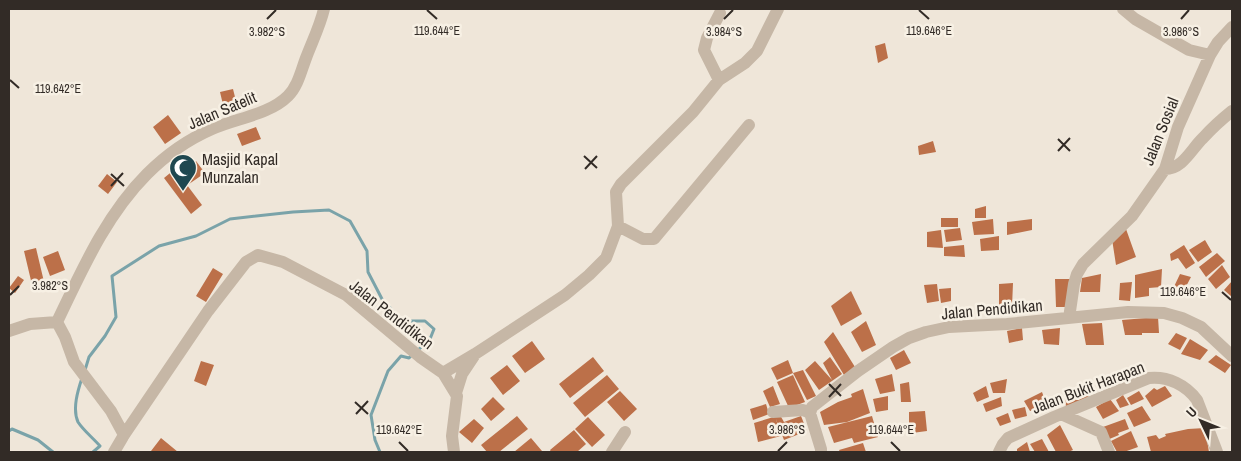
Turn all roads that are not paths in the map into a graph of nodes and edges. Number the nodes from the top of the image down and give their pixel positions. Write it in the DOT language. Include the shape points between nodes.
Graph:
graph roads {
  1 [pos="324,9"];
  2 [pos="778,9"];
  3 [pos="1123,9"];
  4 [pos="720,13"];
  5 [pos="1232,27"];
  6 [pos="1210,55"];
  7 [pos="719,80"];
  8 [pos="1232,111"];
  9 [pos="749,125"];
  10 [pos="1167,169"];
  11 [pos="618,226"];
  12 [pos="1069,318"];
  13 [pos="57,322"];
  14 [pos="9,331"];
  15 [pos="475,354"];
  16 [pos="1232,356"];
  17 [pos="443,373"];
  18 [pos="456,393"];
  19 [pos="773,412"];
  20 [pos="810,414"];
  21 [pos="1061,414"];
  22 [pos="625,432"];
  23 [pos="124,435"];
  24 [pos="114,452"];
  25 [pos="454,452"];
  26 [pos="612,452"];
  27 [pos="821,452"];
  28 [pos="999,452"];
  29 [pos="1109,452"];
  30 [pos="1217,452"];
  1 -- 13 [label="street, Jalan Satelit" via="297,83 289,95 270,108 213,128 147,174 100,235"];
  2 -- 7 [label="street" via="757,51"];
  3 -- 6 [label="street" via="1189,50"];
  4 -- 7 [label="street" via="704,50"];
  5 -- 6 [label="street, Jalan Sosial"];
  6 -- 10 [label="street, Jalan Sosial" via="1178,127"];
  7 -- 11 [label="street" via="693,112 621,184 616,192"];
  8 -- 10 [label="street" via="1187,157"];
  9 -- 11 [label="street" via="654,240 643,239"];
  10 -- 12 [label="street, Jalan Sosial" via="1132,216 1083,264 1074,284"];
  11 -- 15 [label="street" via="606,258 589,275 565,295"];
  12 -- 16 [label="street, Jalan Pendidikan" via="1128,312 1164,313 1201,328"];
  12 -- 20 [label="street, Jalan Pendidikan" via="949,327 909,338 858,371 814,405"];
  13 -- 14 [label="street" via="30,324"];
  13 -- 23 [label="street" via="74,362"];
  15 -- 17 [label="street"];
  15 -- 18 [label="street" via="462,374"];
  17 -- 18 [label="street, Jalan Pendidikan"];
  17 -- 23 [label="street, Jalan Pendidikan" via="346,295 282,262 258,255 246,262 208,311"];
  18 -- 25 [label="street" via="452,436"];
  19 -- 20 [label="street" via="803,410"];
  20 -- 27 [label="street"];
  21 -- 28 [label="street, Jalan Bukit Harapan" via="1008,438"];
  21 -- 29 [label="street" via="1101,432"];
  21 -- 30 [label="street, Jalan Bukit Harapan" via="1149,378 1164,379 1185,388 1197,400"];
  22 -- 26 [label="street"];
  23 -- 24 [label="street"];
}
